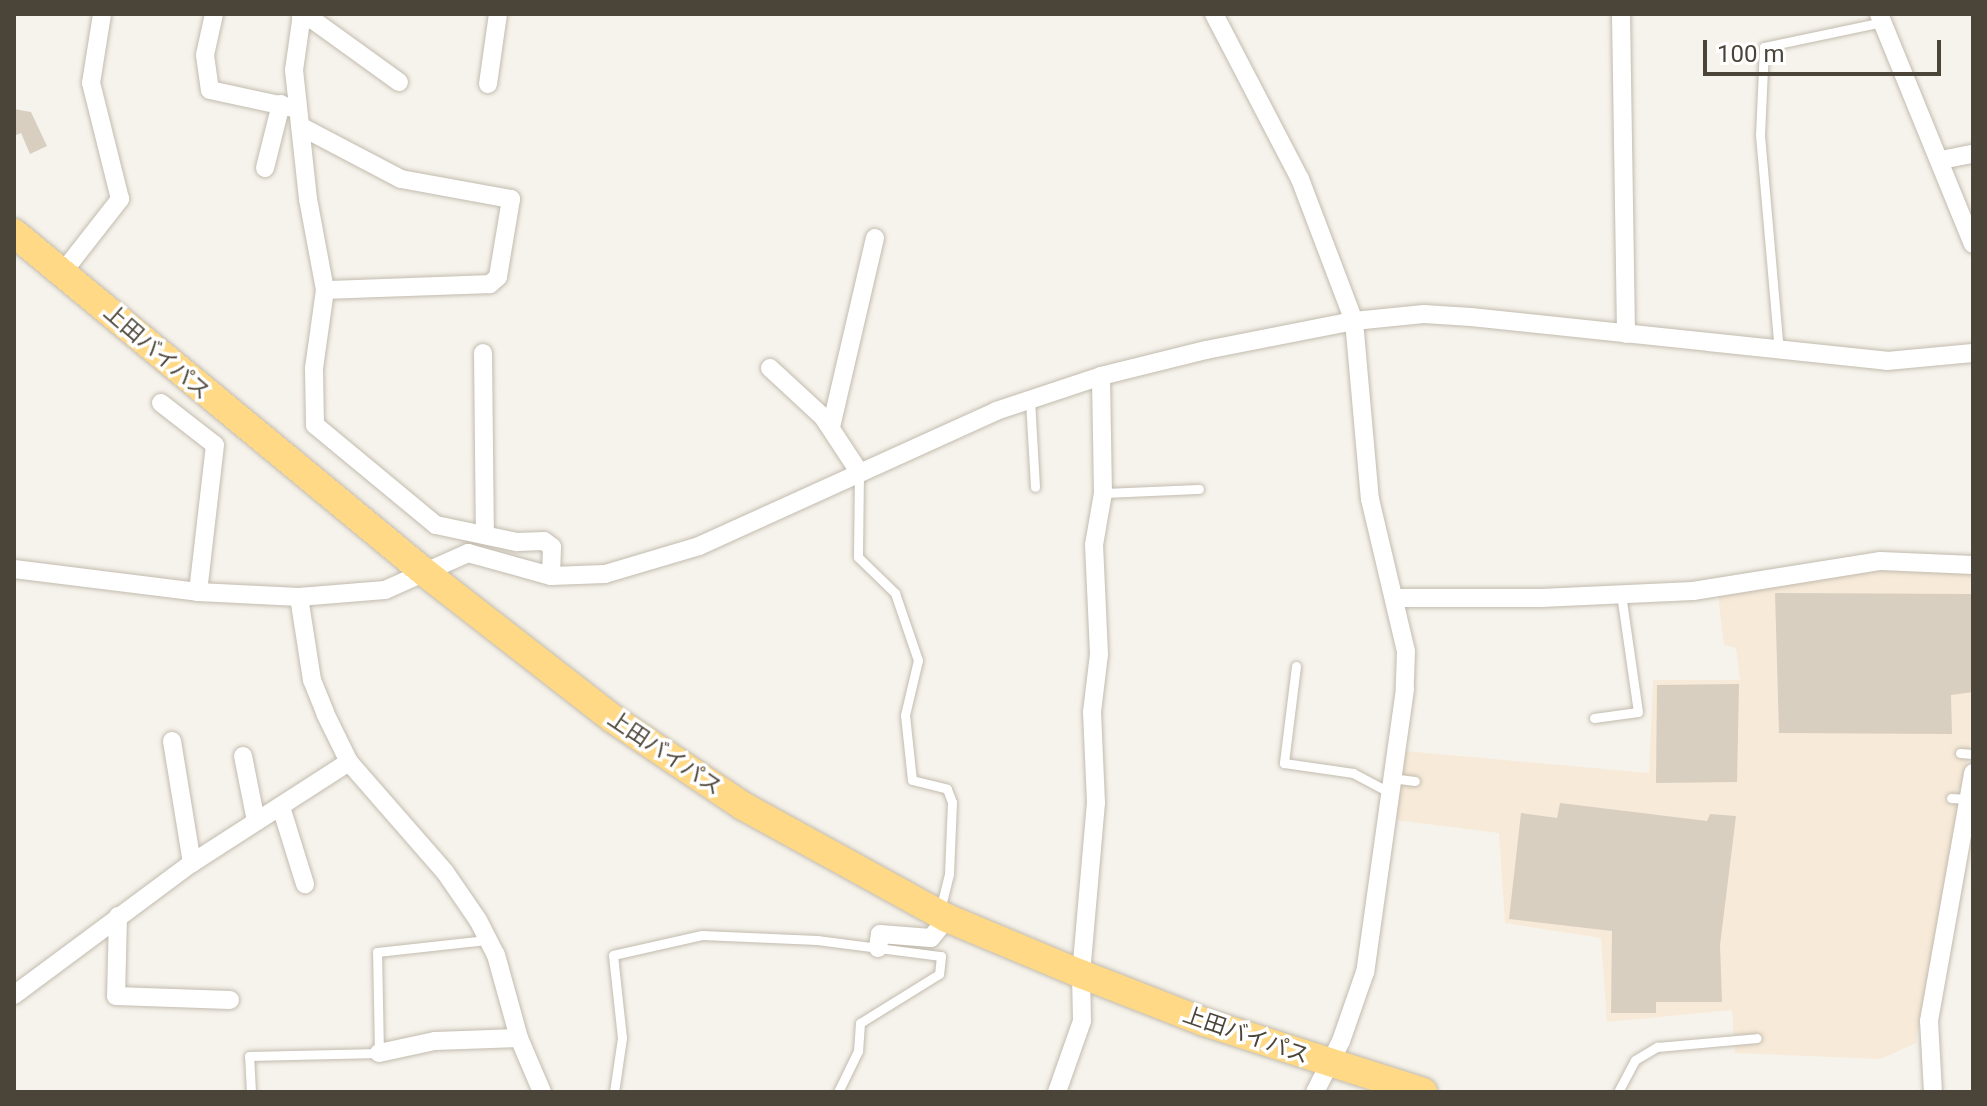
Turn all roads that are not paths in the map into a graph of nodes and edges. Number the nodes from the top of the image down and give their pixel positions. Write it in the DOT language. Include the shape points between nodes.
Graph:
graph roads {
  1 [pos="102,14"];
  2 [pos="214,14"];
  3 [pos="498,14"];
  4 [pos="1214,14"];
  5 [pos="1624,15"];
  6 [pos="302,16"];
  7 [pos="1881,18"];
  8 [pos="399,82"];
  9 [pos="488,84"];
  10 [pos="293,113"];
  11 [pos="1973,154"];
  12 [pos="1941,160"];
  13 [pos="265,168"];
  14 [pos="14,233"];
  15 [pos="875,238"];
  16 [pos="1973,244"];
  17 [pos="63,272"];
  18 [pos="325,290"];
  19 [pos="1354,321"];
  20 [pos="1626,334"];
  21 [pos="1779,352"];
  22 [pos="483,353"];
  23 [pos="1973,353"];
  24 [pos="770,368"];
  25 [pos="1101,376"];
  26 [pos="1030,400"];
  27 [pos="161,403"];
  28 [pos="232,417"];
  29 [pos="831,427"];
  30 [pos="215,445"];
  31 [pos="858,470"];
  32 [pos="1035,487"];
  33 [pos="1199,489"];
  34 [pos="1103,493"];
  35 [pos="485,533"];
  36 [pos="1973,565"];
  37 [pos="14,569"];
  38 [pos="423,571"];
  39 [pos="551,576"];
  40 [pos="198,592"];
  41 [pos="1621,594"];
  42 [pos="299,597"];
  43 [pos="1394,598"];
  44 [pos="1296,666"];
  45 [pos="1594,718"];
  46 [pos="172,741"];
  47 [pos="1960,753"];
  48 [pos="1973,754"];
  49 [pos="243,756"];
  50 [pos="349,762"];
  51 [pos="1973,773"];
  52 [pos="1415,781"];
  53 [pos="1389,785"];
  54 [pos="281,807"];
  55 [pos="256,821"];
  56 [pos="192,863"];
  57 [pos="305,884"];
  58 [pos="118,916"];
  59 [pos="942,916"];
  60 [pos="486,940"];
  61 [pos="878,948"];
  62 [pos="1081,974"];
  63 [pos="14,995"];
  64 [pos="230,1000"];
  65 [pos="519,1038"];
  66 [pos="1757,1038"];
  67 [pos="379,1053"];
  68 [pos="1331,1064"];
  69 [pos="1419,1091"];
  70 [pos="251,1092"];
  71 [pos="542,1092"];
  72 [pos="614,1092"];
  73 [pos="838,1092"];
  74 [pos="1057,1092"];
  75 [pos="1315,1092"];
  76 [pos="1618,1092"];
  77 [pos="1933,1092"];
  1 -- 17 [label="street" via="91,83 120,199"];
  2 -- 10 [label="street" via="205,55 210,90"];
  3 -- 9 [label="street"];
  4 -- 19 [label="street" via="1300,179"];
  5 -- 20 [label="street"];
  6 -- 8 [label="street"];
  6 -- 10 [label="street"];
  7 -- 12 [label="street"];
  7 -- 21 [label="lane" via="1764,47 1760,135"];
  10 -- 13 [label="street"];
  10 -- 18 [label="street"];
  10 -- 18 [label="street" via="401,179 511,199 498,277 490,284"];
  11 -- 12 [label="street"];
  12 -- 16 [label="street"];
  14 -- 17 [label="highway, 上田バイパス"];
  15 -- 29 [label="street"];
  17 -- 28 [label="highway, 上田バイパス"];
  18 -- 35 [label="street" via="314,368 315,425 436,525"];
  19 -- 20 [label="street" via="1424,314"];
  19 -- 25 [label="street"];
  19 -- 43 [label="street" via="1370,499 1378,552"];
  20 -- 21 [label="street"];
  21 -- 23 [label="street" via="1887,361"];
  22 -- 35 [label="street"];
  24 -- 29 [label="street"];
  25 -- 26 [label="street"];
  25 -- 34 [label="street"];
  26 -- 31 [label="street"];
  26 -- 32 [label="lane"];
  27 -- 30 [label="street"];
  28 -- 30 [label="street"];
  28 -- 38 [label="highway, 上田バイパス"];
  29 -- 31 [label="street"];
  30 -- 40 [label="street"];
  31 -- 39 [label="street" via="660,561 605,574"];
  31 -- 59 [label="lane" via="858,557 895,593 918,660 905,715 912,780 947,789 952,802"];
  33 -- 34 [label="lane"];
  34 -- 62 [label="street" via="1094,545 1099,654 1092,712 1096,803"];
  35 -- 39 [label="street" via="517,542 544,541 552,547"];
  36 -- 41 [label="street" via="1881,561 1693,591"];
  37 -- 40 [label="street"];
  38 -- 39 [label="street" via="468,553"];
  38 -- 42 [label="street" via="385,590"];
  38 -- 59 [label="highway, 上田バイパス" via="678,763 807,844"];
  40 -- 42 [label="street"];
  41 -- 43 [label="street"];
  41 -- 45 [label="lane" via="1638,712"];
  42 -- 50 [label="street" via="312,680"];
  43 -- 53 [label="street" via="1406,651 1405,689"];
  44 -- 53 [label="lane" via="1284,763 1353,773"];
  46 -- 56 [label="street"];
  47 -- 48 [label="lane"];
  49 -- 55 [label="street"];
  50 -- 54 [label="street"];
  50 -- 60 [label="street" via="445,872"];
  51 -- 77 [label="street" via="1960,798 1933,961"];
  52 -- 53 [label="lane"];
  53 -- 68 [label="street" via="1365,972"];
  54 -- 55 [label="street"];
  54 -- 57 [label="street"];
  55 -- 56 [label="street"];
  56 -- 58 [label="street"];
  58 -- 63 [label="street"];
  58 -- 64 [label="street" via="116,996"];
  59 -- 61 [label="street" via="931,938 880,934"];
  59 -- 62 [label="highway, 上田バイパス"];
  60 -- 65 [label="street" via="505,981"];
  60 -- 67 [label="lane" via="377,952"];
  61 -- 72 [label="lane" via="702,935 613,955 622,1038"];
  61 -- 73 [label="lane" via="941,956 939,974 860,1023 858,1051"];
  62 -- 68 [label="highway, 上田バイパス"];
  62 -- 74 [label="street" via="1082,1021"];
  65 -- 67 [label="street" via="435,1041"];
  65 -- 71 [label="street"];
  66 -- 76 [label="lane" via="1657,1047 1635,1060"];
  67 -- 70 [label="lane" via="249,1056"];
  68 -- 69 [label="highway, 上田バイパス"];
  68 -- 75 [label="street"];
}
